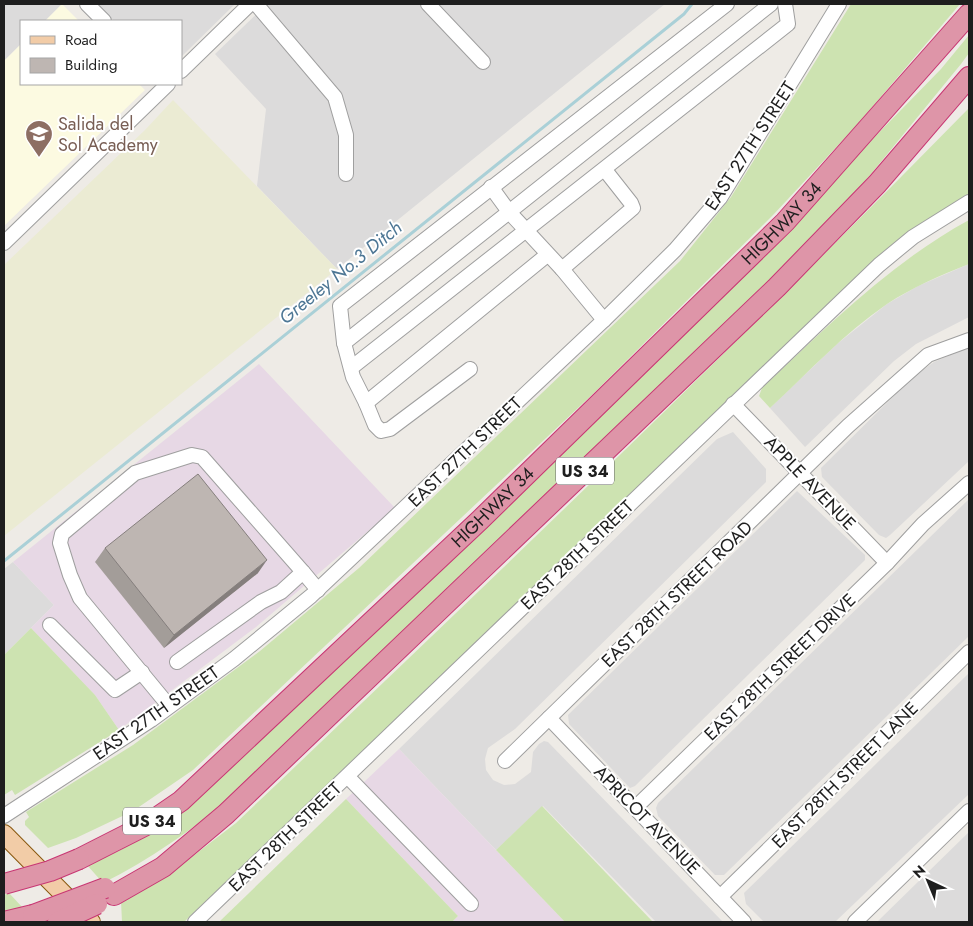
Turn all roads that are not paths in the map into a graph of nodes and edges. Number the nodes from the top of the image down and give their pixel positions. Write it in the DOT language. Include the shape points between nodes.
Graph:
graph roads {
  1 [pos="87,4"];
  2 [pos="250,4"];
  3 [pos="256,4"];
  4 [pos="428,4"];
  5 [pos="727,4"];
  6 [pos="770,4"];
  7 [pos="785,4"];
  8 [pos="839,4"];
  9 [pos="969,14"];
  10 [pos="103,20"];
  11 [pos="483,62"];
  12 [pos="182,70"];
  13 [pos="969,77"];
  14 [pos="166,85"];
  15 [pos="604,170"];
  16 [pos="346,174"];
  17 [pos="491,186"];
  18 [pos="969,202"];
  19 [pos="510,213"];
  20 [pos="526,232"];
  21 [pos="4,243"];
  22 [pos="547,255"];
  23 [pos="562,269"];
  24 [pos="604,320"];
  25 [pos="969,340"];
  26 [pos="344,343"];
  27 [pos="351,368"];
  28 [pos="470,369"];
  29 [pos="366,403"];
  30 [pos="733,404"];
  31 [pos="800,473"];
  32 [pos="969,483"];
  33 [pos="887,563"];
  34 [pos="303,572"];
  35 [pos="318,590"];
  36 [pos="50,626"];
  37 [pos="969,652"];
  38 [pos="177,662"];
  39 [pos="142,672"];
  40 [pos="169,706"];
  41 [pos="549,718"];
  42 [pos="505,761"];
  43 [pos="348,777"];
  44 [pos="636,808"];
  45 [pos="969,811"];
  46 [pos="4,816"];
  47 [pos="4,834"];
  48 [pos="4,880"];
  49 [pos="109,892"];
  50 [pos="720,898"];
  51 [pos="471,904"];
  52 [pos="4,922"];
  53 [pos="58,922"];
  54 [pos="91,922"];
  55 [pos="195,922"];
  56 [pos="744,922"];
  57 [pos="855,922"];
  1 -- 10 [label="street"];
  2 -- 12 [label="street"];
  3 -- 16 [label="street" via="335,97 346,134"];
  4 -- 11 [label="street"];
  5 -- 17 [label="street"];
  6 -- 19 [label="street"];
  7 -- 15 [label="street" via="788,24"];
  8 -- 24 [label="street, EAST 27TH STREET" via="720,198 675,250"];
  9 -- 48 [label="highway, HIGHWAY 34 / US 34" via="784,222 480,520 215,769 175,798 76,855 41,864"];
  13 -- 49 [label="highway, HIGHWAY 34 / US 34" via="877,184 777,287 233,807 163,867"];
  14 -- 21 [label="street"];
  15 -- 20 [label="street"];
  15 -- 23 [label="street" via="629,199 632,208"];
  17 -- 19 [label="street"];
  17 -- 26 [label="street" via="340,306"];
  18 -- 30 [label="street, EAST 28TH STREET" via="913,237 879,265"];
  19 -- 20 [label="street"];
  19 -- 26 [label="street"];
  20 -- 22 [label="street"];
  20 -- 27 [label="street"];
  22 -- 23 [label="street"];
  22 -- 29 [label="street"];
  23 -- 24 [label="street"];
  24 -- 35 [label="street, EAST 27TH STREET"];
  25 -- 31 [label="street, EAST 28TH STREET ROAD" via="928,354"];
  26 -- 27 [label="street"];
  27 -- 29 [label="street"];
  28 -- 29 [label="street" via="390,429 381,431 374,425"];
  30 -- 31 [label="street, APPLE AVENUE"];
  30 -- 43 [label="street, EAST 28TH STREET"];
  31 -- 33 [label="street, APPLE AVENUE"];
  31 -- 41 [label="street, EAST 28TH STREET ROAD"];
  32 -- 33 [label="street, EAST 28TH STREET DRIVE" via="923,524"];
  33 -- 44 [label="street, EAST 28TH STREET DRIVE"];
  34 -- 35 [label="street"];
  34 -- 38 [label="street" via="281,592 261,602"];
  34 -- 39 [label="street" via="202,458 192,455 135,473 62,534 60,543 80,598"];
  35 -- 40 [label="street, EAST 27TH STREET" via="234,659"];
  36 -- 39 [label="street" via="115,690"];
  37 -- 50 [label="street, EAST 28TH STREET LANE"];
  39 -- 40 [label="street"];
  40 -- 46 [label="street, EAST 27TH STREET"];
  41 -- 42 [label="street, EAST 28TH STREET ROAD"];
  41 -- 44 [label="street, APRICOT AVENUE"];
  43 -- 51 [label="street"];
  43 -- 55 [label="street, EAST 28TH STREET"];
  44 -- 50 [label="street, APRICOT AVENUE"];
  45 -- 57 [label="street"];
  47 -- 54 [label="main road"];
  49 -- 52 [label="highway, bridge"];
  49 -- 53 [label="highway, HIGHWAY 34 / US 34, bridge"];
  50 -- 56 [label="street, APRICOT AVENUE"];
}
